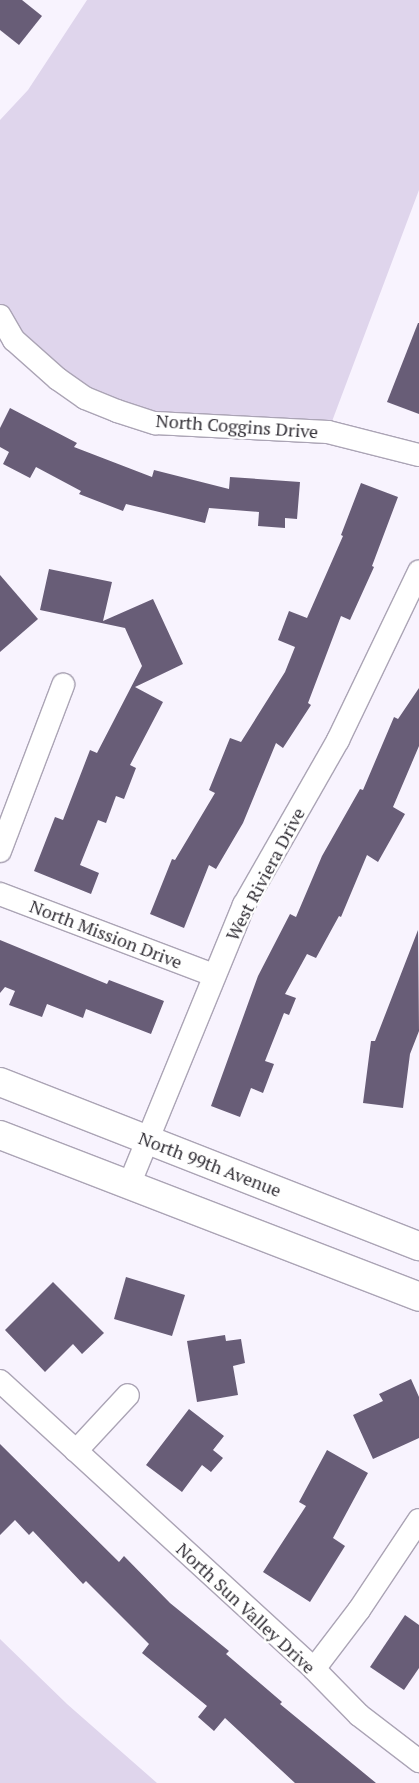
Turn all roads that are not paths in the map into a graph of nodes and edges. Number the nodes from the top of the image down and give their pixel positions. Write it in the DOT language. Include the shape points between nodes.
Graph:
graph roads {
  1 [pos="0,316"];
  2 [pos="7,346"];
  3 [pos="419,455"];
  4 [pos="419,572"];
  5 [pos="63,685"];
  6 [pos="0,851"];
  7 [pos="0,894"];
  8 [pos="213,975"];
  9 [pos="0,1082"];
  10 [pos="0,1135"];
  11 [pos="147,1139"];
  12 [pos="129,1185"];
  13 [pos="419,1246"];
  14 [pos="419,1297"];
  15 [pos="0,1381"];
  16 [pos="128,1395"];
  17 [pos="76,1451"];
  18 [pos="419,1520"];
  19 [pos="314,1669"];
  20 [pos="419,1762"];
  1 -- 2 [label="street, North Coggins Drive"];
  2 -- 3 [label="street, North Coggins Drive" via="85,398 155,423 328,432"];
  4 -- 8 [label="street, West Riviera Drive" via="350,716 244,905"];
  5 -- 6 [label="street"];
  7 -- 8 [label="street, North Mission Drive"];
  8 -- 11 [label="street, West Riviera Drive"];
  9 -- 11 [label="main road, North 99th Avenue"];
  10 -- 12 [label="main road"];
  11 -- 12 [label="street, West Riviera Drive"];
  11 -- 13 [label="main road, North 99th Avenue"];
  12 -- 14 [label="main road"];
  15 -- 17 [label="street, North Sun Valley Drive"];
  16 -- 17 [label="street"];
  17 -- 19 [label="street, North Sun Valley Drive"];
  18 -- 19 [label="street" via="365,1602"];
  19 -- 20 [label="street, North Sun Valley Drive" via="359,1715"];
}
